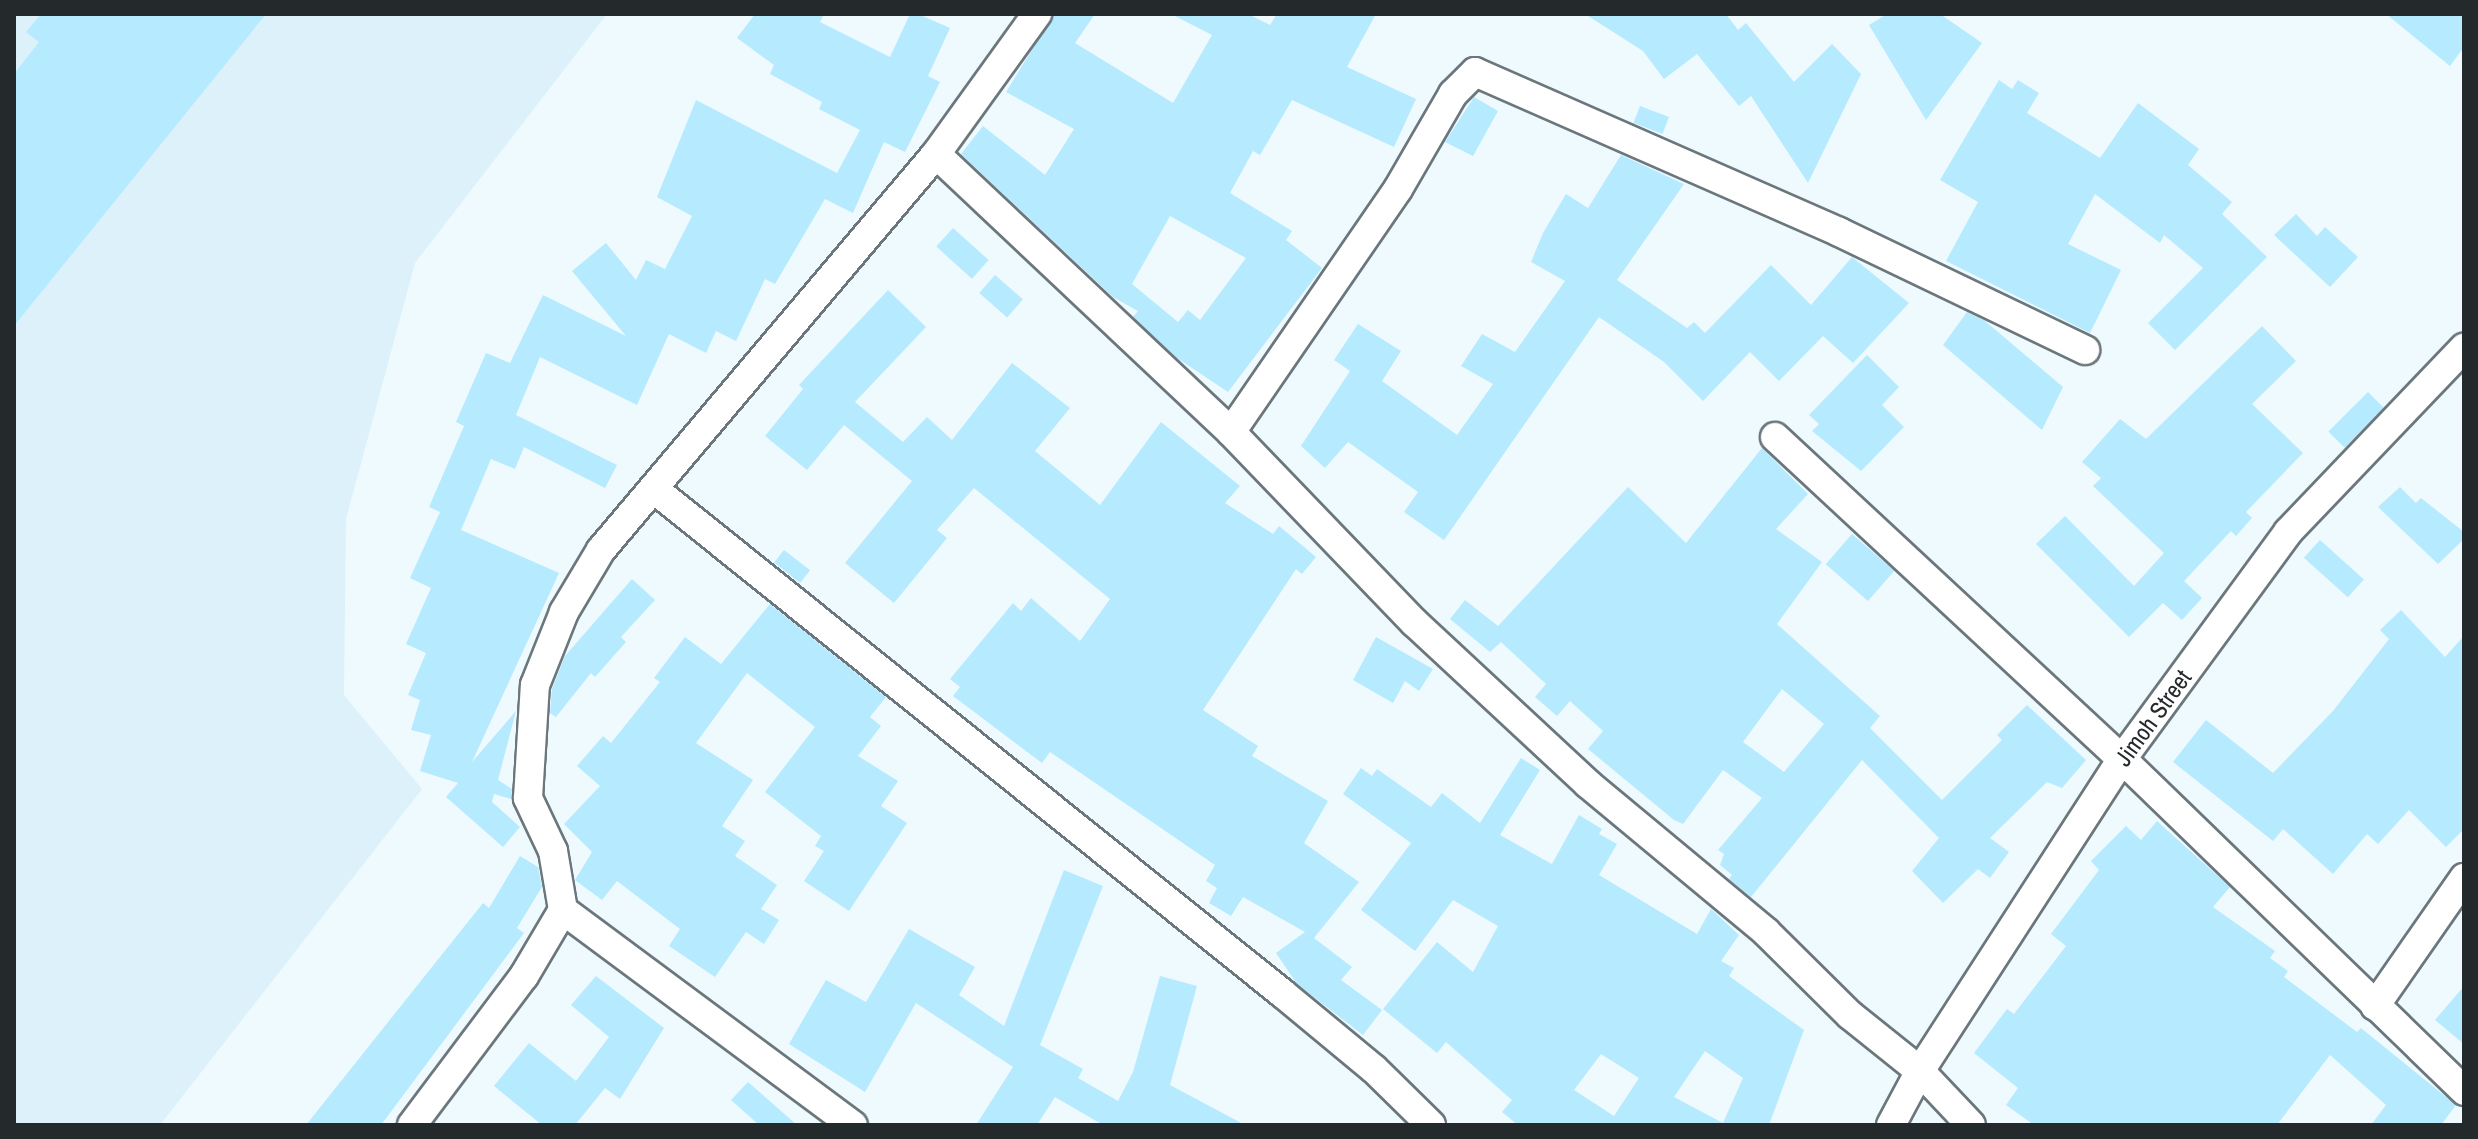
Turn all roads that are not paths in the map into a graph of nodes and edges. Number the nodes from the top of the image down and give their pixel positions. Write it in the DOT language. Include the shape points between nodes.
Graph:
graph roads {
  1 [pos="1037,14"];
  2 [pos="936,154"];
  3 [pos="2464,348"];
  4 [pos="2085,350"];
  5 [pos="1231,432"];
  6 [pos="1775,437"];
  7 [pos="654,489"];
  8 [pos="2122,759"];
  9 [pos="2464,878"];
  10 [pos="563,910"];
  11 [pos="2375,1006"];
  12 [pos="1920,1071"];
  13 [pos="2464,1091"];
  14 [pos="847,1123"];
  15 [pos="412,1125"];
  16 [pos="1431,1125"];
  17 [pos="1891,1125"];
  18 [pos="1971,1125"];
  1 -- 2 [label="street"];
  2 -- 5 [label="street"];
  2 -- 7 [label="street"];
  3 -- 8 [label="street, Jimoh Street" via="2288,532"];
  4 -- 5 [label="street" via="1839,232 1475,72 1453,94 1398,189"];
  5 -- 12 [label="street" via="1415,623 1588,784 1766,932 1850,1015"];
  6 -- 8 [label="street"];
  7 -- 10 [label="street" via="594,563 564,612 535,685 528,798 553,851"];
  7 -- 16 [label="street" via="1294,1003"];
  8 -- 11 [label="street"];
  8 -- 12 [label="street, Jimoh Street"];
  9 -- 11 [label="street"];
  10 -- 14 [label="street"];
  10 -- 15 [label="street" via="524,976"];
  11 -- 13 [label="street"];
  12 -- 17 [label="street, Jimoh Street"];
  12 -- 18 [label="street"];
}
